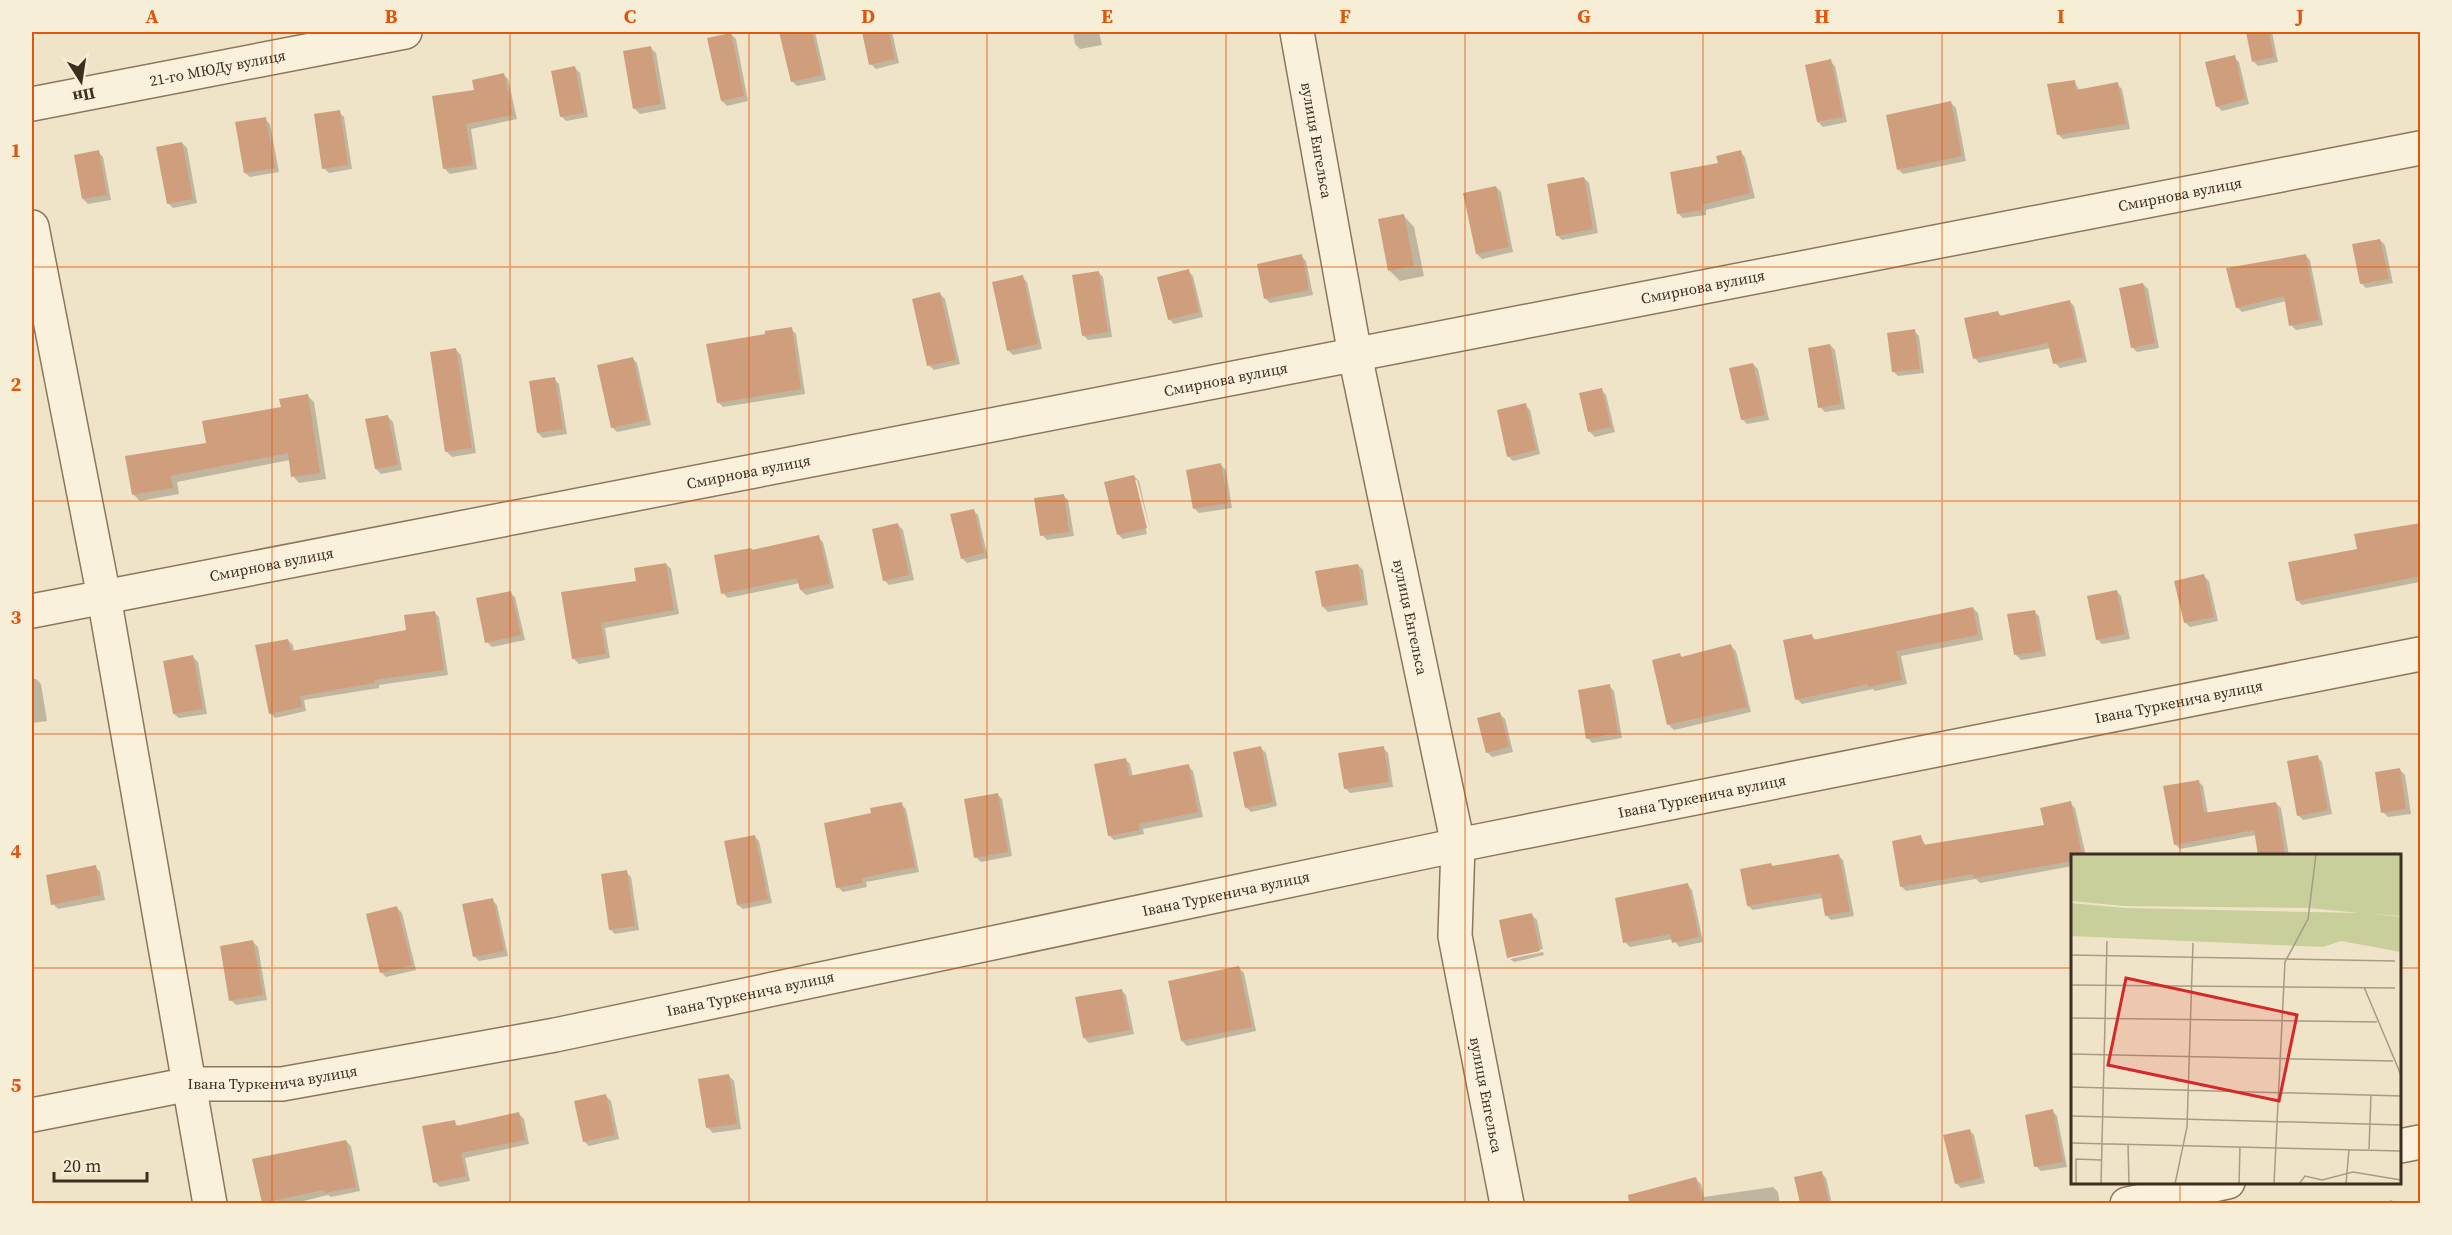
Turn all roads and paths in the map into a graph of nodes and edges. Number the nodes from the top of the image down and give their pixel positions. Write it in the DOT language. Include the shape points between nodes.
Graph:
graph roads {
  1 [pos="405,32"];
  2 [pos="1297,32"];
  3 [pos="32,104"];
  4 [pos="2421,148"];
  5 [pos="32,227"];
  6 [pos="1356,355"];
  7 [pos="104,597"];
  8 [pos="32,611"];
  9 [pos="2421,654"];
  10 [pos="1458,845"];
  11 [pos="190,1084"];
  12 [pos="32,1115"];
  13 [pos="2421,1142"];
  14 [pos="2401,1146"];
  15 [pos="2218,1184"];
  16 [pos="210,1203"];
  17 [pos="1508,1203"];
  18 [pos="2127,1203"];
  1 -- 3 [label="street, 21-го МЮДу вулиця"];
  2 -- 6 [label="street, вулиця Енгельса"];
  4 -- 6 [label="street, Смирнова вулиця"];
  5 -- 7 [label="street"];
  6 -- 7 [label="street, Смирнова вулиця"];
  6 -- 10 [label="street, вулиця Енгельса"];
  7 -- 8 [label="street, Смирнова вулиця"];
  7 -- 11 [label="street"];
  9 -- 10 [label="street, Івана Туркенича вулиця"];
  10 -- 11 [label="street, Івана Туркенича вулиця" via="555,1035 282,1084"];
  10 -- 17 [label="street, вулиця Енгельса" via="1455,936"];
  11 -- 12 [label="street, Івана Туркенича вулиця"];
  11 -- 16 [label="street"];
  13 -- 14 [label="street"];
  15 -- 18 [label="street"];
}
